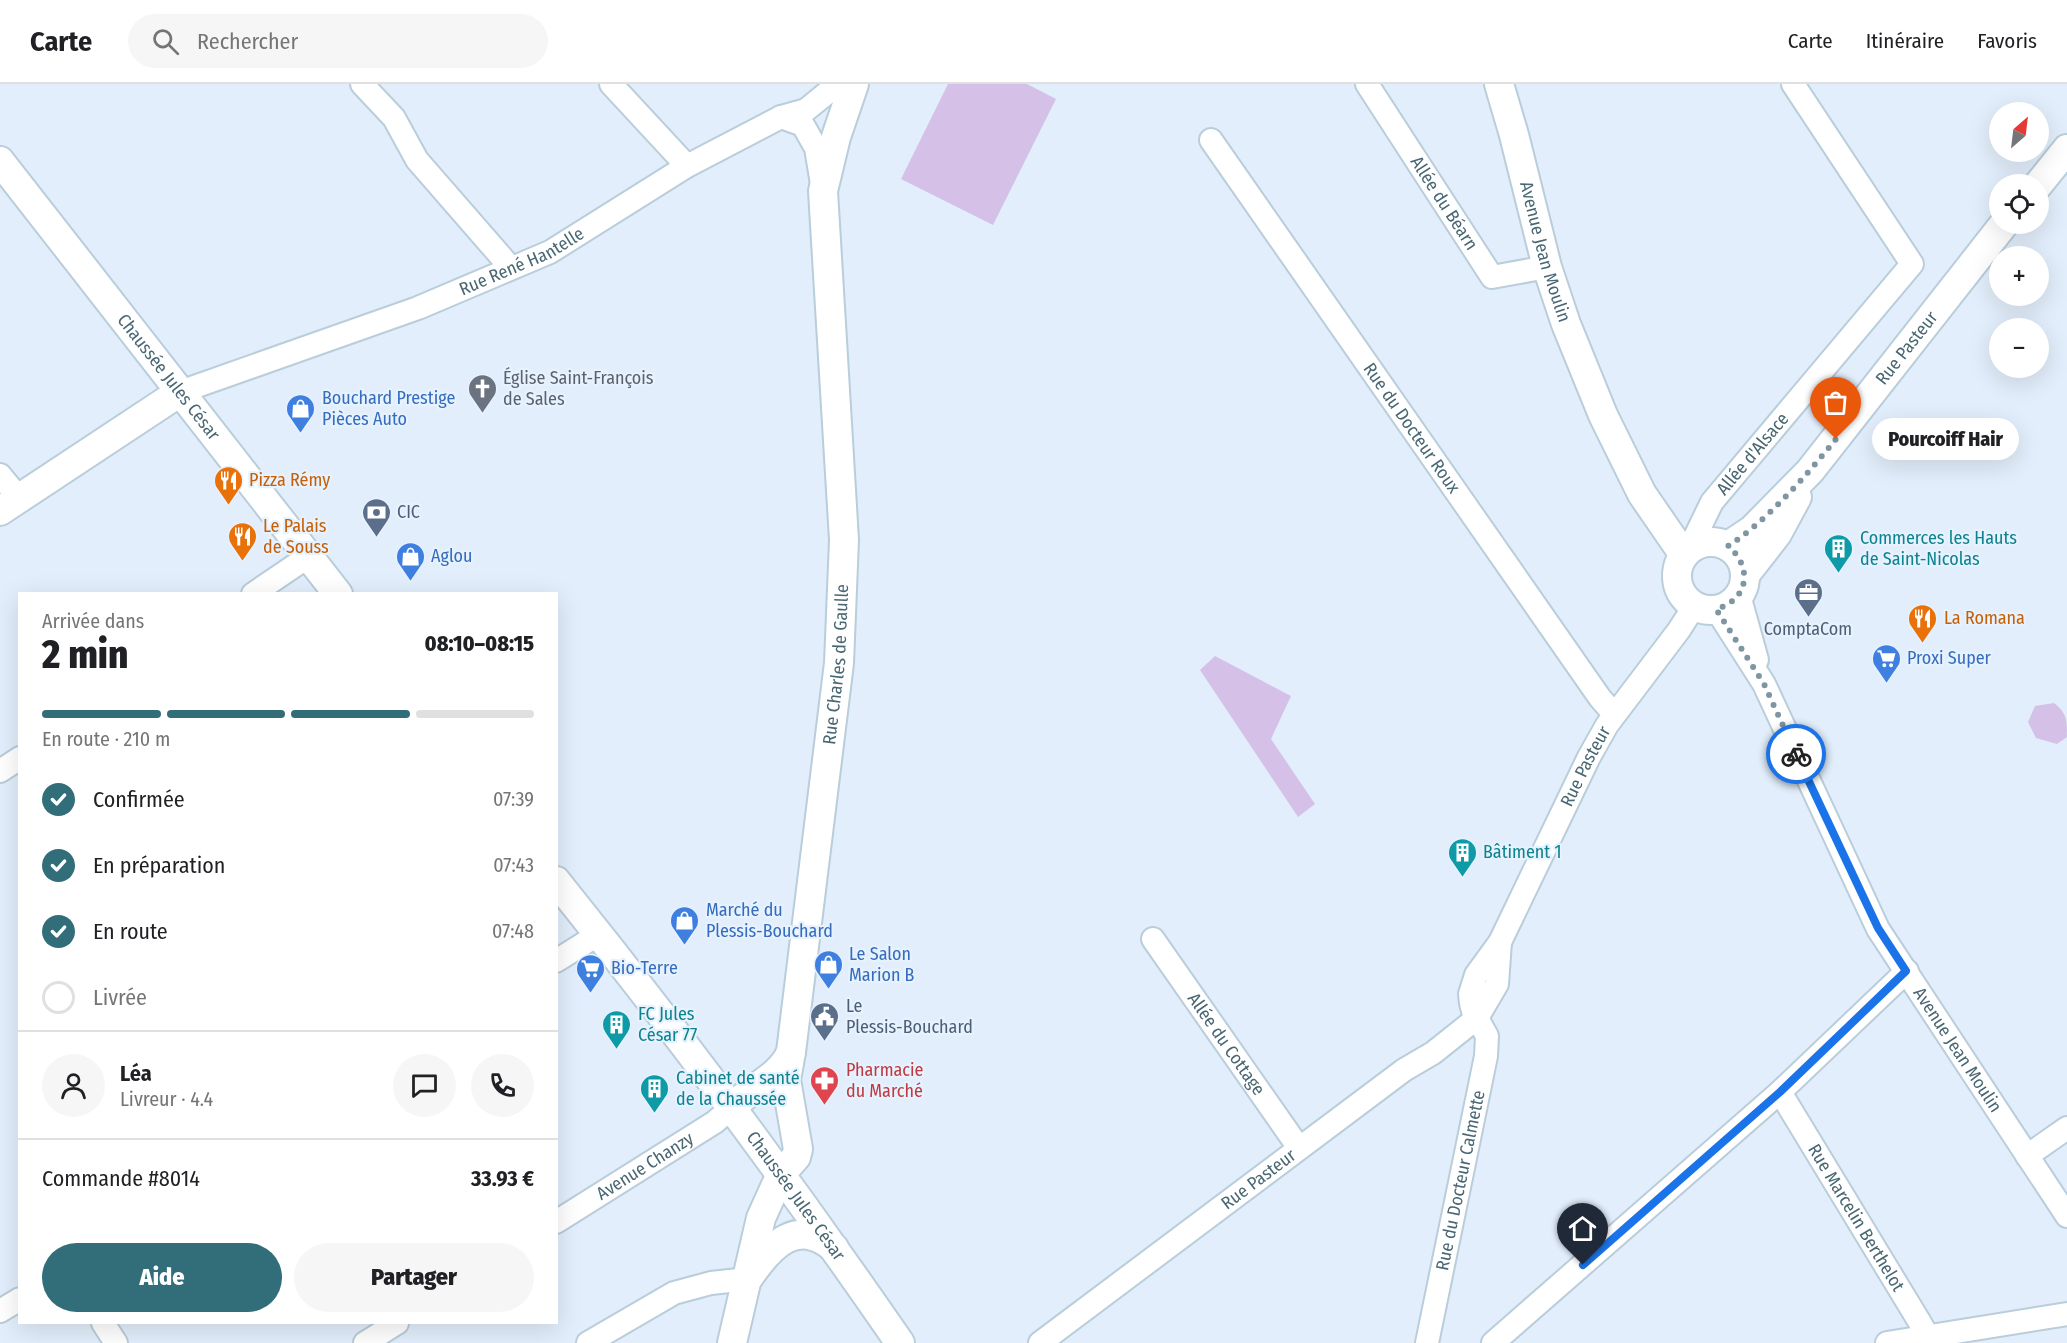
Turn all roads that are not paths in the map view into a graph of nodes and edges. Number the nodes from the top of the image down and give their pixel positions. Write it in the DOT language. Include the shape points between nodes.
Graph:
graph roads {
  1 [pos="362,84"];
  2 [pos="611,84"];
  3 [pos="838,84"];
  4 [pos="854,84"];
  5 [pos="1367,84"];
  6 [pos="1499,84"];
  7 [pos="1793,84"];
  8 [pos="781,117"];
  9 [pos="1211,140"];
  10 [pos="2067,149"];
  11 [pos="0,161"];
  12 [pos="687,166"];
  13 [pos="2046,174"];
  14 [pos="823,191"];
  15 [pos="1996,234"];
  16 [pos="511,267"];
  17 [pos="1546,267"];
  18 [pos="180,392"];
  19 [pos="1810,471"];
  20 [pos="0,474"];
  21 [pos="10,505"];
  22 [pos="1692,546"];
  23 [pos="1728,546"];
  24 [pos="309,556"];
  25 [pos="256,592"];
  26 [pos="336,592"];
  27 [pos="1724,596"];
  28 [pos="1614,714"];
  29 [pos="18,759"];
  30 [pos="0,771"];
  31 [pos="558,883"];
  32 [pos="599,934"];
  33 [pos="1153,939"];
  34 [pos="1500,942"];
  35 [pos="558,960"];
  36 [pos="1906,971"];
  37 [pos="1476,975"];
  38 [pos="1497,984"];
  39 [pos="1477,1018"];
  40 [pos="791,1052"];
  41 [pos="1780,1092"];
  42 [pos="732,1107"];
  43 [pos="2067,1128"];
  44 [pos="1299,1148"];
  45 [pos="2027,1156"];
  46 [pos="781,1174"];
  47 [pos="2067,1216"];
  48 [pos="558,1221"];
  49 [pos="836,1250"];
  50 [pos="748,1279"];
  51 [pos="18,1300"];
  52 [pos="0,1311"];
  53 [pos="2067,1314"];
  54 [pos="104,1324"];
  55 [pos="395,1324"];
  56 [pos="1929,1340"];
  57 [pos="116,1343"];
  58 [pos="365,1343"];
  59 [pos="588,1343"];
  60 [pos="732,1343"];
  61 [pos="900,1343"];
  62 [pos="1040,1343"];
  63 [pos="1427,1343"];
  64 [pos="1493,1343"];
  65 [pos="1887,1343"];
  1 -- 16 [label="street" via="394,118 417,160"];
  2 -- 12 [label="street"];
  3 -- 8 [label="street, Rue René Hantelle" via="806,110"];
  4 -- 14 [label="street, Rue Charles de Gaulle"];
  5 -- 17 [label="street, Allée du Béarn" via="1492,277"];
  6 -- 17 [label="street, Avenue Jean Moulin"];
  7 -- 22 [label="street, Allée d'Alsace" via="1912,264 1712,502"];
  8 -- 12 [label="street, Rue René Hantelle"];
  8 -- 14 [label="street, Rue Charles de Gaulle" via="803,125 816,148"];
  9 -- 28 [label="street, Rue du Docteur Roux"];
  10 -- 13 [label="street"];
  11 -- 18 [label="street, Chaussée Jules César"];
  12 -- 16 [label="street, Rue René Hantelle" via="550,252"];
  14 -- 40 [label="street, Rue Charles de Gaulle" via="843,573 839,663"];
  15 -- 19 [label="street, Rue Pasteur"];
  16 -- 18 [label="street, Rue René Hantelle" via="418,308"];
  17 -- 22 [label="street, Avenue Jean Moulin" via="1603,415"];
  18 -- 21 [label="street"];
  18 -- 24 [label="street, Chaussée Jules César"];
  19 -- 23 [label="street, Rue Pasteur" via="1752,530"];
  19 -- 27 [label="street, Rue Pasteur" via="1777,534"];
  20 -- 21 [label="street"];
  22 -- 23 [label="street" via="1708,542"];
  22 -- 27 [label="street" via="1679,565 1677,577 1686,598"];
  23 -- 27 [label="street" via="1743,563"];
  24 -- 25 [label="street"];
  24 -- 26 [label="street, Chaussée Jules César"];
  27 -- 28 [label="street, Rue Pasteur" via="1679,630"];
  27 -- 36 [label="street, Avenue Jean Moulin" via="1878,928"];
  28 -- 34 [label="street, Rue Pasteur" via="1589,757"];
  29 -- 30 [label="street"];
  31 -- 32 [label="street, Chaussée Jules César"];
  32 -- 35 [label="street"];
  32 -- 42 [label="street, Chaussée Jules César"];
  33 -- 44 [label="street, Allée du Cottage"];
  34 -- 37 [label="street, Rue Pasteur"];
  34 -- 38 [label="street, Rue Pasteur"];
  36 -- 41 [label="street"];
  36 -- 45 [label="street, Avenue Jean Moulin"];
  37 -- 38 [label="street"];
  37 -- 39 [label="street, Rue Pasteur" via="1470,994"];
  38 -- 39 [label="street, Rue Pasteur"];
  39 -- 44 [label="street, Rue Pasteur"];
  39 -- 63 [label="street, Rue du Docteur Calmette" via="1487,1036 1486,1056"];
  40 -- 42 [label="street" via="778,1070"];
  40 -- 46 [label="street, Rue Charles de Gaulle" via="786,1080 798,1149"];
  41 -- 56 [label="street, Rue Marcelin Berthelot"];
  41 -- 64 [label="street"];
  42 -- 46 [label="street, Chaussée Jules César"];
  42 -- 48 [label="street, Avenue Chanzy" via="715,1122"];
  43 -- 45 [label="street"];
  44 -- 62 [label="street, Rue Pasteur"];
  45 -- 47 [label="street, Avenue Jean Moulin"];
  46 -- 49 [label="street, Chaussée Jules César"];
  46 -- 50 [label="street, Rue Charles de Gaulle" via="761,1218"];
  49 -- 50 [label="street" via="810,1234 794,1235 774,1248"];
  49 -- 61 [label="street, Chaussée Jules César"];
  50 -- 59 [label="street" via="711,1282 674,1293"];
  50 -- 60 [label="street, Rue Charles de Gaulle"];
  51 -- 52 [label="street"];
  53 -- 56 [label="street"];
  54 -- 57 [label="street"];
  55 -- 58 [label="street"];
  56 -- 65 [label="street"];
}
